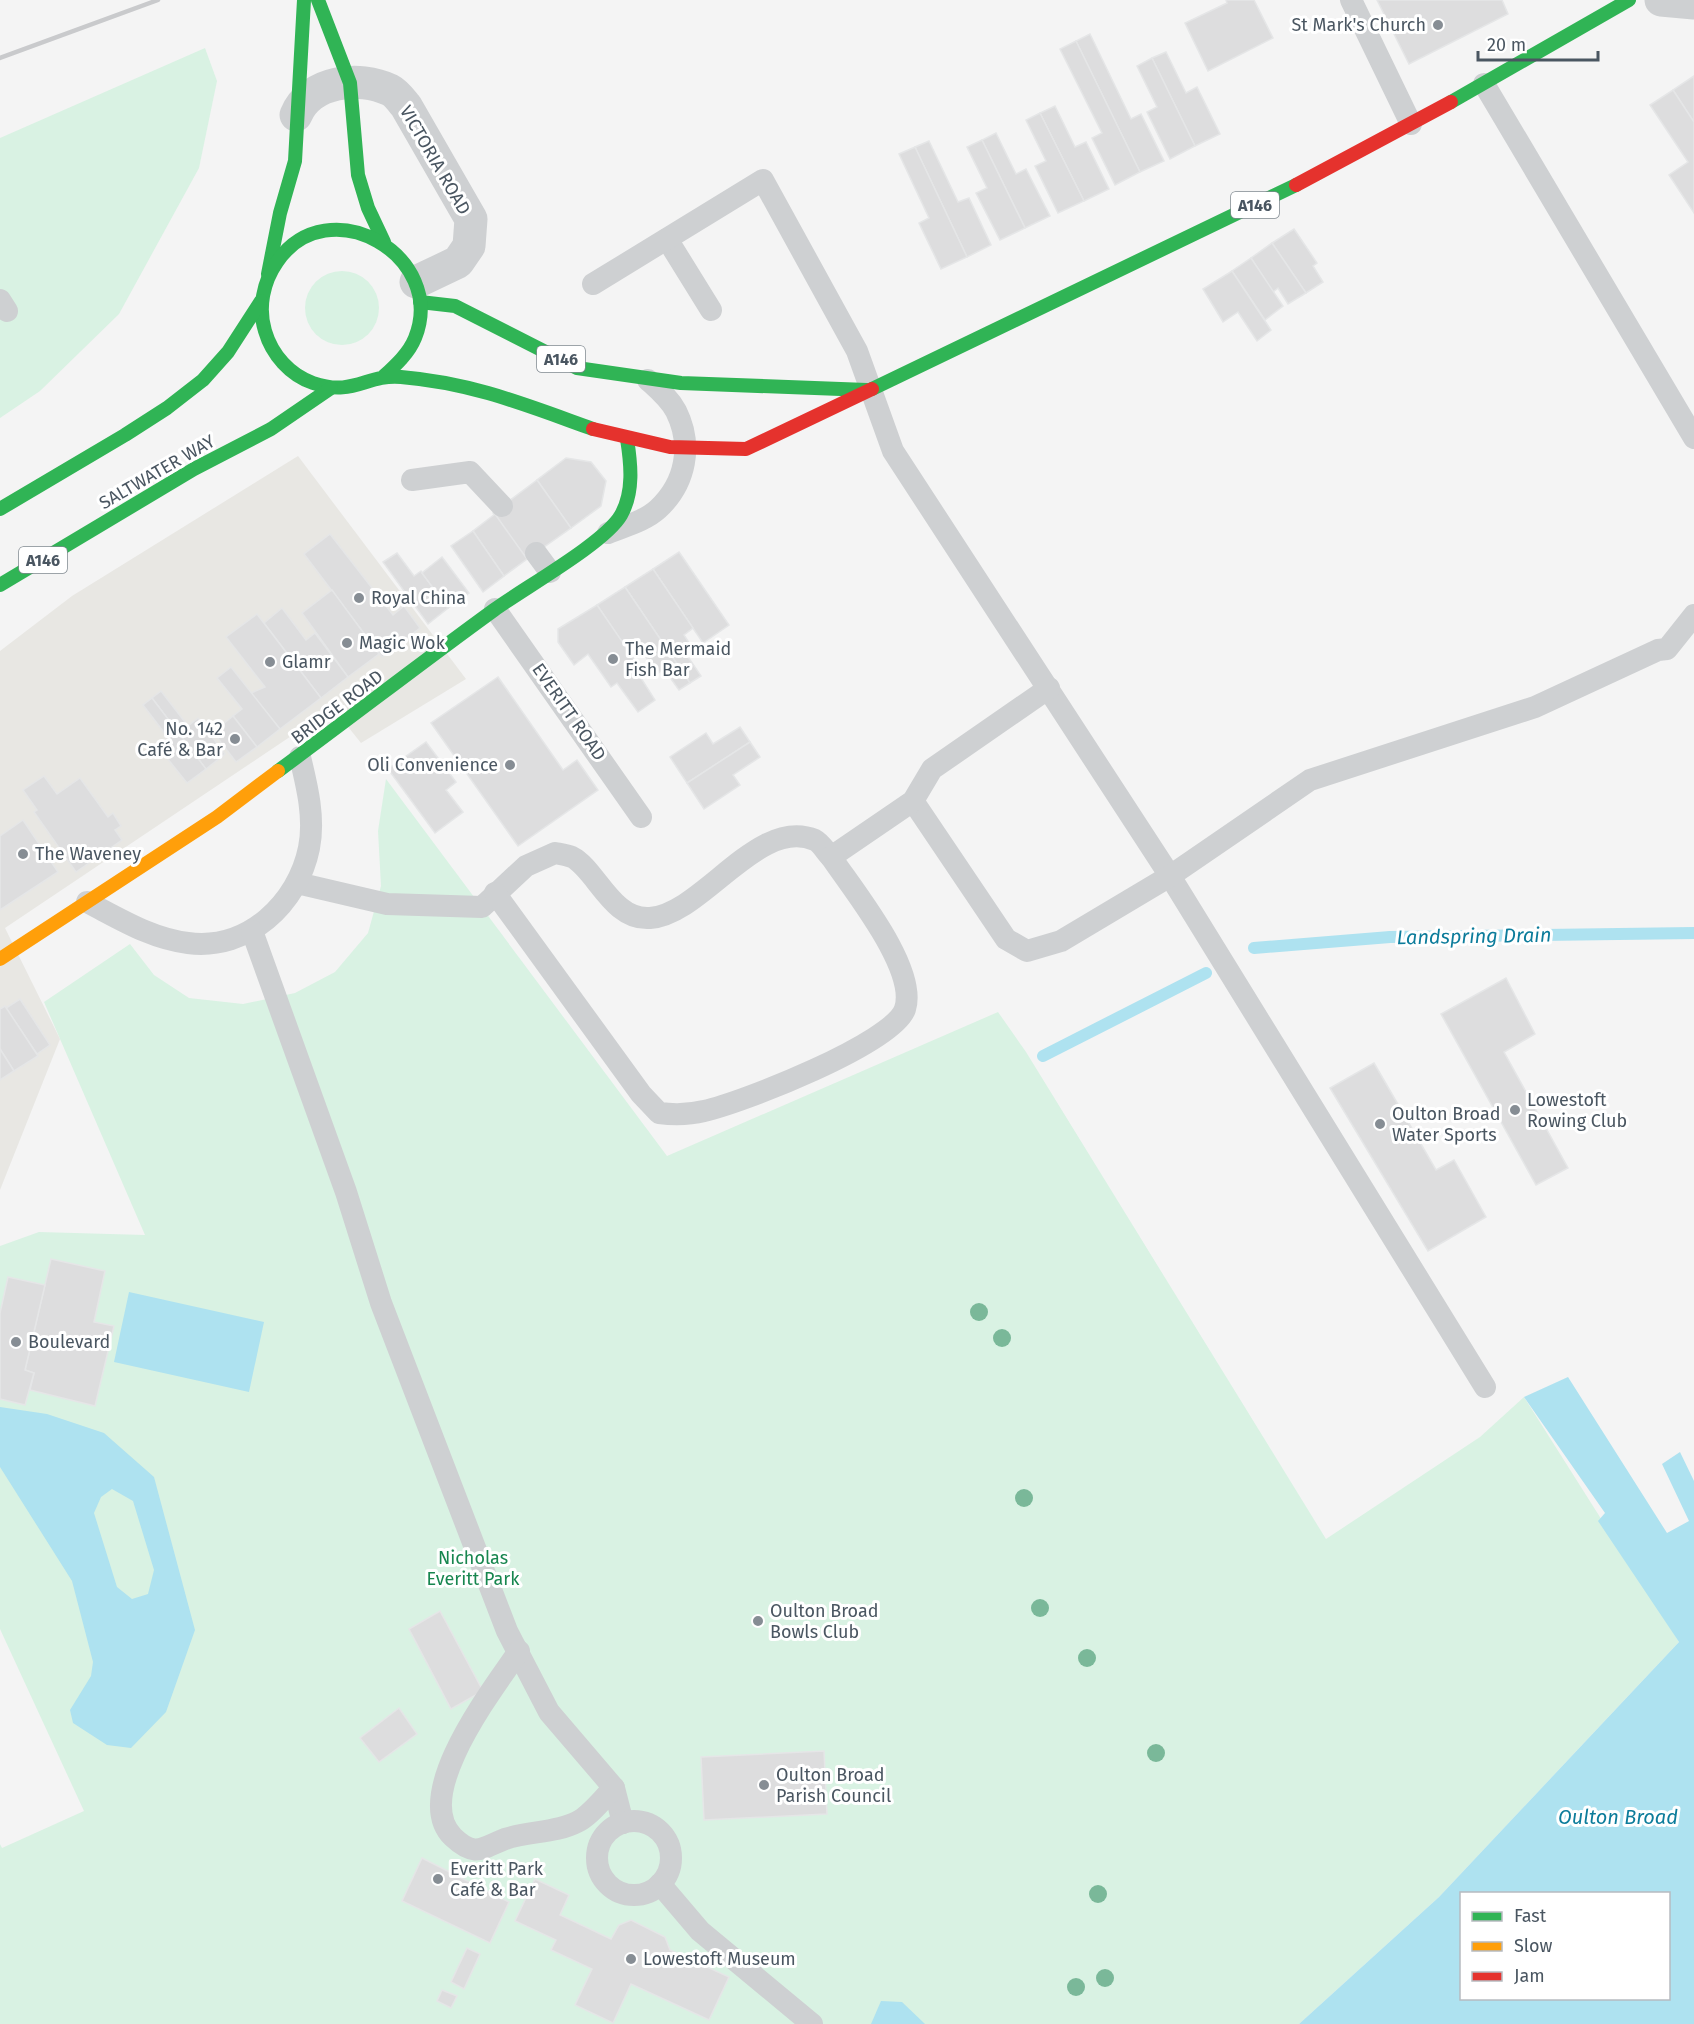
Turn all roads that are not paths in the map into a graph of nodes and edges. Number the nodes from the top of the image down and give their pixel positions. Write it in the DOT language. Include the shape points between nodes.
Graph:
graph roads {
  1 [pos="304,0"];
  2 [pos="318,0"];
  3 [pos="1351,0"];
  4 [pos="1629,0"];
  5 [pos="1661,0"];
  6 [pos="1694,3"];
  7 [pos="350,82"];
  8 [pos="1484,84"];
  9 [pos="296,115"];
  10 [pos="1410,124"];
  11 [pos="666,239"];
  12 [pos="384,242"];
  13 [pos="268,274"];
  14 [pos="593,284"];
  15 [pos="418,292"];
  16 [pos="261,301"];
  17 [pos="711,310"];
  18 [pos="384,376"];
  19 [pos="648,380"];
  20 [pos="331,388"];
  21 [pos="871,390"];
  22 [pos="1694,438"];
  23 [pos="627,439"];
  24 [pos="685,450"];
  25 [pos="412,480"];
  26 [pos="502,506"];
  27 [pos="0,509"];
  28 [pos="603,535"];
  29 [pos="536,553"];
  30 [pos="550,572"];
  31 [pos="0,585"];
  32 [pos="495,609"];
  33 [pos="1694,615"];
  34 [pos="1049,688"];
  35 [pos="300,757"];
  36 [pos="913,801"];
  37 [pos="641,817"];
  38 [pos="831,857"];
  39 [pos="1170,876"];
  40 [pos="297,883"];
  41 [pos="495,893"];
  42 [pos="87,902"];
  43 [pos="252,931"];
  44 [pos="0,959"];
  45 [pos="1485,1387"];
  46 [pos="519,1651"];
  47 [pos="614,1788"];
  48 [pos="622,1823"];
  49 [pos="660,1884"];
  50 [pos="812,2024"];
  1 -- 9 [label="main road"];
  2 -- 7 [label="main road"];
  3 -- 10 [label="lane"];
  4 -- 8 [label="main road, A146"];
  5 -- 6 [label="street"];
  7 -- 9 [label="street, VICTORIA ROAD" via="327,86 311,95 300,104"];
  7 -- 12 [label="main road" via="358,175"];
  7 -- 15 [label="street, VICTORIA ROAD" via="392,91 406,106 471,219 469,246 458,262"];
  8 -- 10 [label="main road, A146"];
  8 -- 22 [label="lane"];
  9 -- 13 [label="main road" via="295,161"];
  10 -- 21 [label="main road, A146" via="1294,186"];
  11 -- 14 [label="lane"];
  11 -- 17 [label="lane"];
  11 -- 21 [label="lane" via="763,180 857,351"];
  12 -- 13 [label="main road" via="364,232 319,231 281,255"];
  12 -- 15 [label="main road" via="404,260"];
  13 -- 16 [label="main road"];
  15 -- 18 [label="main road" via="417,331 405,356"];
  15 -- 19 [label="main road, A146" via="455,306 577,368"];
  16 -- 20 [label="main road" via="264,332 278,359 302,378"];
  16 -- 27 [label="main road" via="228,352 203,380 125,435"];
  18 -- 20 [label="main road" via="359,387"];
  18 -- 23 [label="main road, A146" via="483,390"];
  19 -- 21 [label="main road, A146"];
  19 -- 24 [label="lane" via="675,410"];
  20 -- 31 [label="main road, SALTWATER WAY / A146" via="271,429 194,469"];
  21 -- 24 [label="main road, A146" via="746,449"];
  21 -- 34 [label="lane" via="893,451"];
  23 -- 24 [label="main road, A146"];
  23 -- 28 [label="main road, BRIDGE ROAD" via="631,464 628,501 620,517"];
  24 -- 28 [label="lane" via="685,466 678,484 657,510"];
  25 -- 26 [label="lane" via="470,472"];
  28 -- 30 [label="main road, BRIDGE ROAD"];
  29 -- 30 [label="lane"];
  30 -- 32 [label="main road, BRIDGE ROAD"];
  32 -- 35 [label="main road, BRIDGE ROAD"];
  32 -- 37 [label="lane, EVERITT ROAD"];
  33 -- 39 [label="lane" via="1667,649 1535,707 1310,780"];
  34 -- 36 [label="lane" via="932,769"];
  34 -- 39 [label="lane"];
  35 -- 40 [label="lane" via="309,791 309,846"];
  35 -- 42 [label="main road, BRIDGE ROAD" via="170,851"];
  36 -- 38 [label="lane"];
  36 -- 39 [label="lane" via="1006,939 1027,951 1061,941"];
  38 -- 41 [label="lane" via="817,841 797,836 774,841 676,909 649,918 616,905 574,858 555,853 526,866"];
  38 -- 41 [label="lane" via="894,950 904,978 905,1009 895,1025 807,1074 759,1094 682,1115 659,1113 641,1094"];
  39 -- 45 [label="lane"];
  40 -- 41 [label="lane" via="387,904 482,907"];
  40 -- 43 [label="lane" via="285,902"];
  42 -- 43 [label="lane" via="154,936 189,944 214,943"];
  42 -- 44 [label="main road, BRIDGE ROAD"];
  43 -- 46 [label="lane" via="346,1192 381,1303 507,1631"];
  46 -- 47 [label="lane" via="549,1712"];
  46 -- 47 [label="lane" via="463,1735 448,1770 440,1800 445,1829 464,1848 483,1850 506,1839 578,1822"];
  47 -- 48 [label="lane"];
  48 -- 49 [label="lane" via="647,1823 666,1838 671,1862"];
  48 -- 49 [label="lane" via="612,1828 601,1842 597,1860 600,1872 615,1889 627,1894 644,1893"];
  49 -- 50 [label="lane" via="700,1931"];
}
